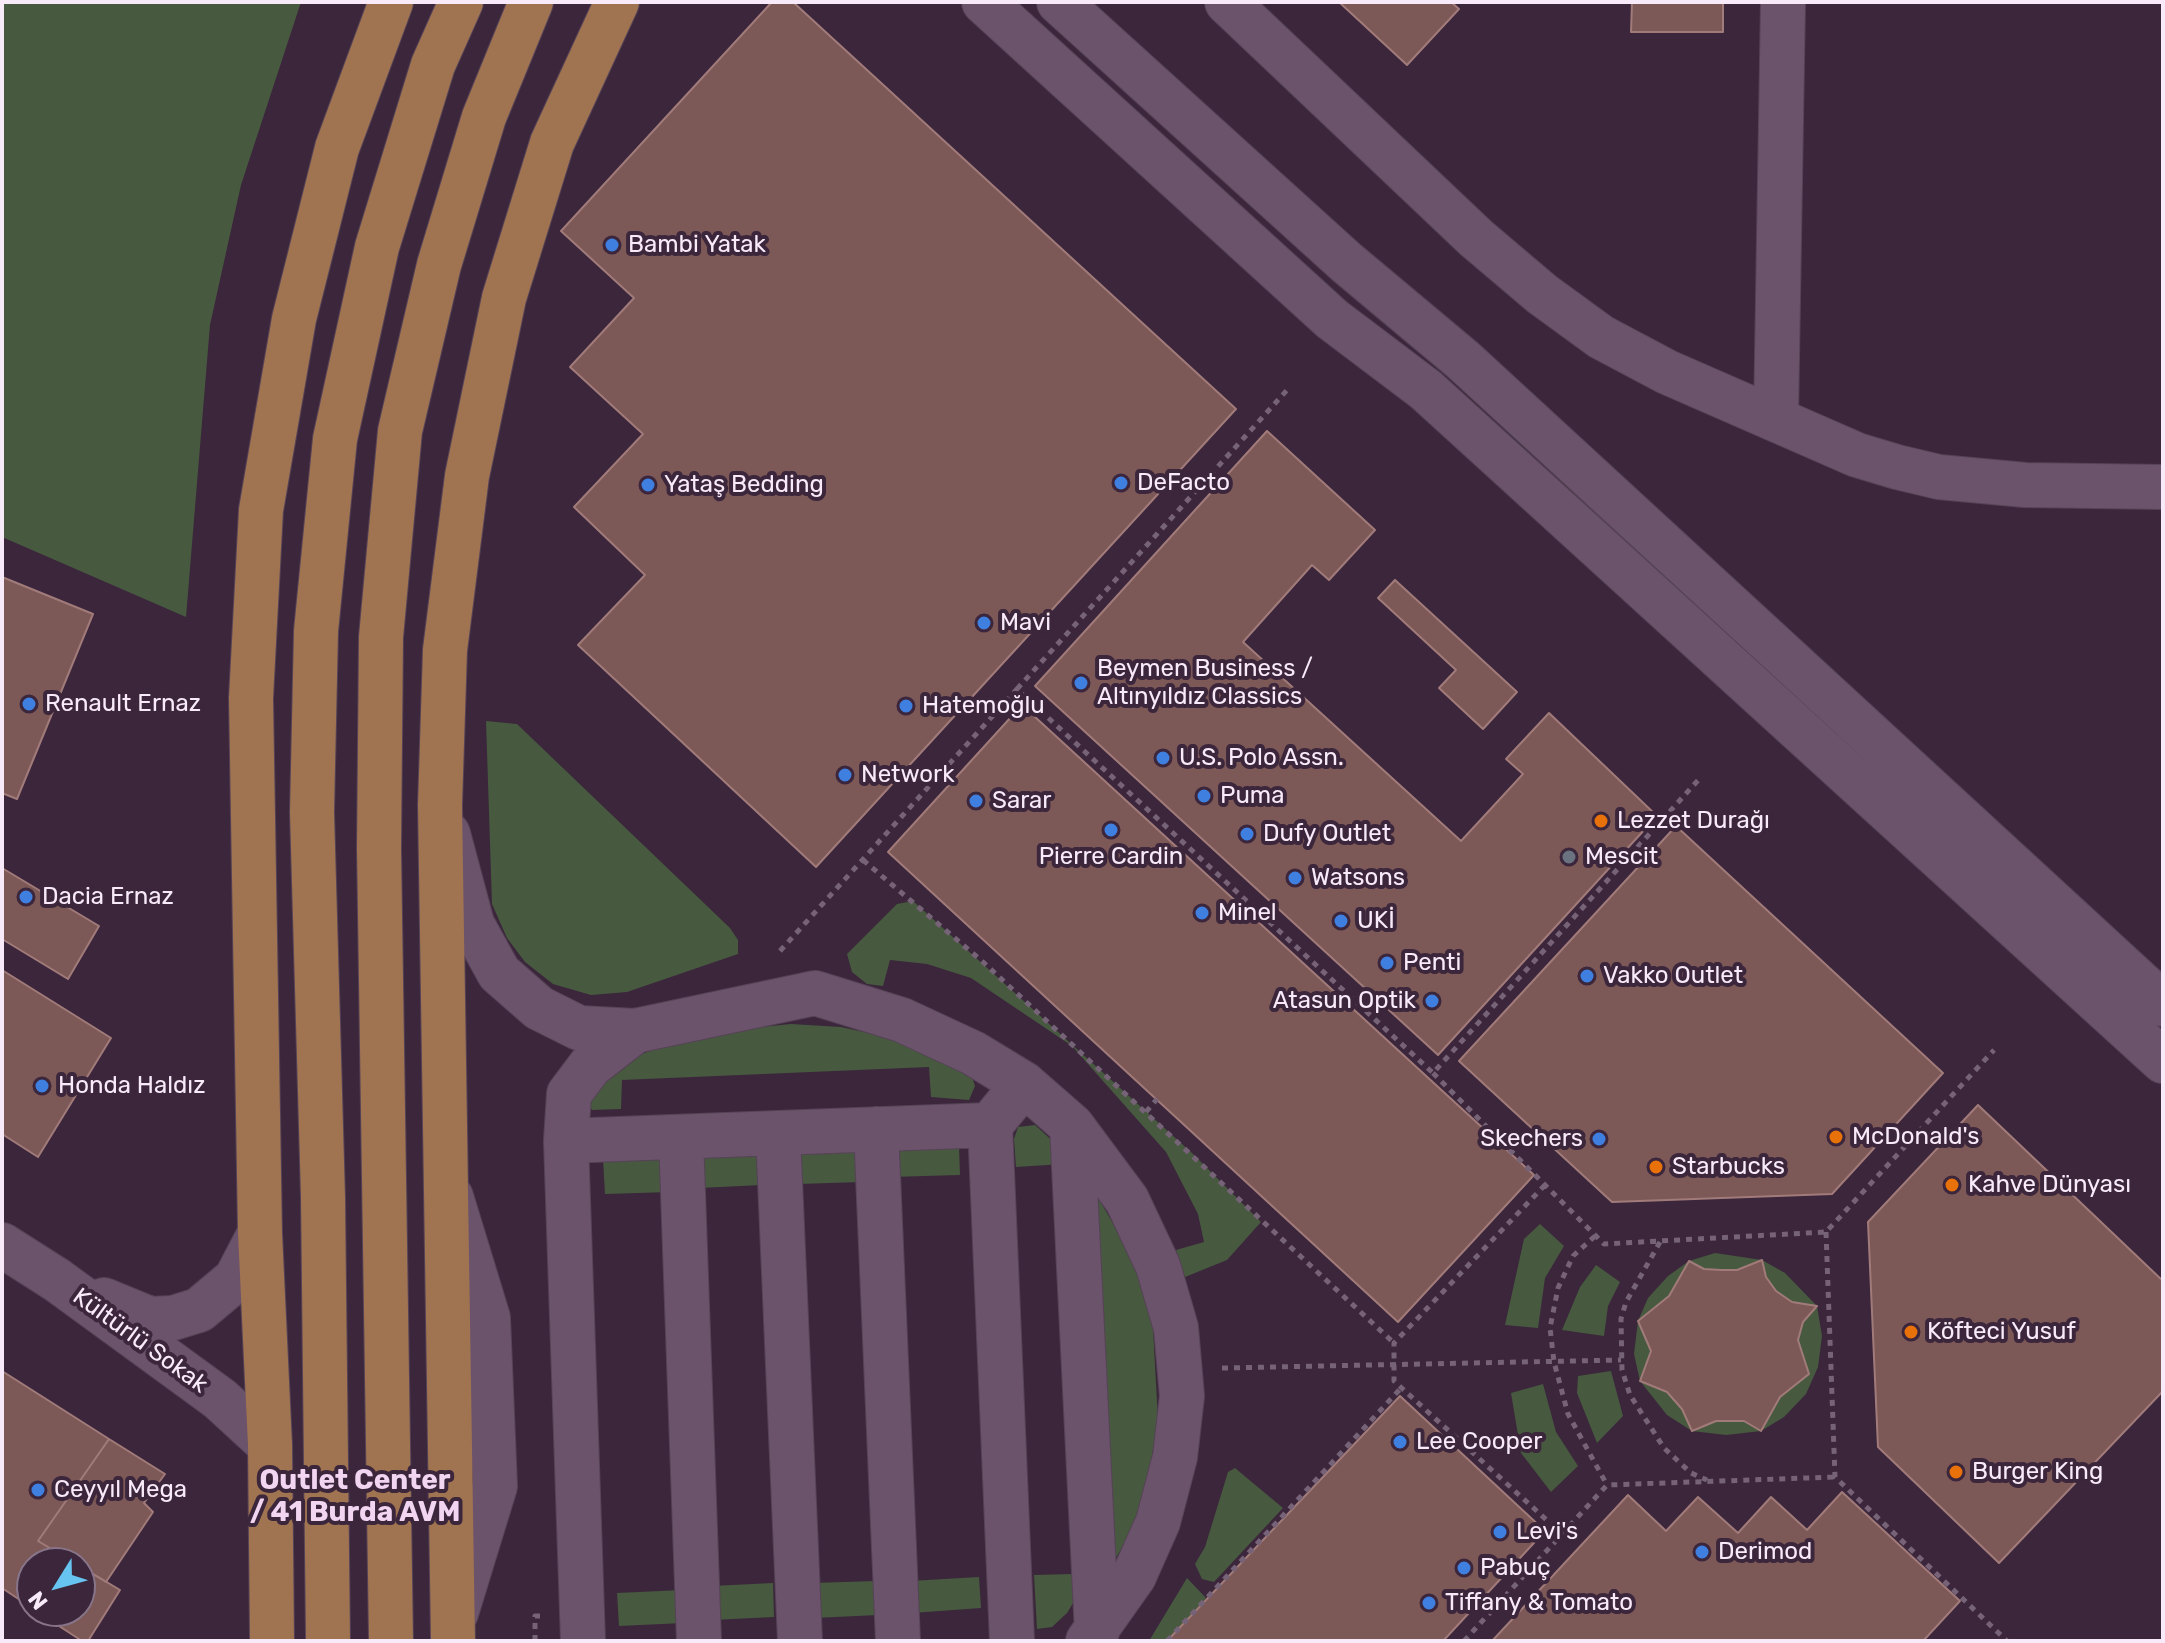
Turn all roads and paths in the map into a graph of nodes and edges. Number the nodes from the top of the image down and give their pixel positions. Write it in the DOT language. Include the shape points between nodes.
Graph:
graph roads {
  1 [pos="391,2"];
  2 [pos="461,2"];
  3 [pos="531,2"];
  4 [pos="617,2"];
  5 [pos="984,2"];
  6 [pos="1059,2"];
  7 [pos="1227,2"];
  8 [pos="1783,2"];
  9 [pos="1288,389"];
  10 [pos="1776,417"];
  11 [pos="2163,487"];
  12 [pos="1017,689"];
  13 [pos="1701,777"];
  14 [pos="440,805"];
  15 [pos="863,860"];
  16 [pos="1293,943"];
  17 [pos="1288,949"];
  18 [pos="780,951"];
  19 [pos="2163,1004"];
  20 [pos="635,1031"];
  21 [pos="1994,1050"];
  22 [pos="2163,1061"];
  23 [pos="1433,1073"];
  24 [pos="1024,1084"];
  25 [pos="1157,1099"];
  26 [pos="1146,1112"];
  27 [pos="990,1125"];
  28 [pos="1072,1126"];
  29 [pos="876,1129"];
  30 [pos="778,1135"];
  31 [pos="681,1137"];
  32 [pos="566,1141"];
  33 [pos="1545,1185"];
  34 [pos="1826,1232"];
  35 [pos="260,1233"];
  36 [pos="1595,1236"];
  37 [pos="1661,1241"];
  38 [pos="2,1245"];
  39 [pos="57,1280"];
  40 [pos="1394,1343"];
  41 [pos="1621,1360"];
  42 [pos="1554,1362"];
  43 [pos="1393,1365"];
  44 [pos="1179,1369"];
  45 [pos="1402,1387"];
  46 [pos="270,1445"];
  47 [pos="1835,1477"];
  48 [pos="1710,1481"];
  49 [pos="1607,1485"];
  50 [pos="1562,1534"];
  51 [pos="535,1616"];
  52 [pos="453,1632"];
  53 [pos="1092,1636"];
  54 [pos="272,1641"];
  55 [pos="328,1641"];
  56 [pos="391,1641"];
  57 [pos="535,1641"];
  58 [pos="583,1641"];
  59 [pos="699,1641"];
  60 [pos="800,1641"];
  61 [pos="898,1641"];
  62 [pos="1010,1641"];
  63 [pos="1167,1641"];
  64 [pos="1464,1641"];
  65 [pos="2007,1641"];
  1 -- 35 [label="main road" via="333,164 294,319 261,510 251,698"];
  2 -- 55 [label="main road" via="433,65 377,247 335,439 316,631 312,812"];
  3 -- 56 [label="main road" via="484,117 439,265 400,431 381,637 379,848"];
  4 -- 14 [label="main road" via="552,143 504,298 465,492 445,650"];
  5 -- 22 [label="street" via="1332,319 1426,390"];
  6 -- 19 [label="street" via="1346,262 1463,360"];
  7 -- 10 [label="street" via="1542,294 1601,337 1667,372"];
  8 -- 10 [label="street"];
  9 -- 12 [label="path"];
  10 -- 11 [label="street" via="1857,455 1939,477 2025,485"];
  12 -- 15 [label="path"];
  12 -- 16 [label="path"];
  13 -- 23 [label="path"];
  14 -- 20 [label="street" via="472,924 499,973 539,1008 579,1028"];
  14 -- 52 [label="main road"];
  15 -- 18 [label="path"];
  15 -- 26 [label="path"];
  16 -- 17 [label="path"];
  16 -- 23 [label="path"];
  20 -- 24 [label="street" via="815,993 902,1020"];
  20 -- 32 [label="street" via="590,1066 569,1094"];
  21 -- 34 [label="path"];
  23 -- 33 [label="path"];
  24 -- 27 [label="street"];
  24 -- 28 [label="street"];
  25 -- 26 [label="path"];
  26 -- 40 [label="path"];
  27 -- 29 [label="street"];
  27 -- 62 [label="street"];
  28 -- 44 [label="street" via="1127,1200 1158,1266 1176,1328"];
  28 -- 53 [label="street"];
  29 -- 30 [label="street"];
  29 -- 61 [label="street"];
  30 -- 31 [label="street"];
  30 -- 60 [label="street"];
  31 -- 32 [label="street"];
  31 -- 59 [label="street"];
  32 -- 58 [label="street"];
  33 -- 36 [label="path"];
  33 -- 40 [label="path"];
  34 -- 37 [label="path"];
  34 -- 47 [label="path"];
  35 -- 39 [label="street" via="236,1279 199,1310 173,1318 150,1319"];
  35 -- 46 [label="main road"];
  36 -- 37 [label="path" via="1604,1244"];
  36 -- 42 [label="path" via="1573,1256 1558,1288 1550,1328"];
  37 -- 41 [label="path" via="1626,1302"];
  38 -- 39 [label="street, Kültürlü Sokak"];
  39 -- 46 [label="street, Kültürlü Sokak" via="220,1399"];
  40 -- 43 [label="path"];
  41 -- 42 [label="path"];
  41 -- 48 [label="path" via="1630,1395 1646,1425 1691,1473"];
  42 -- 43 [label="path"];
  42 -- 49 [label="path" via="1568,1414"];
  43 -- 44 [label="path"];
  43 -- 45 [label="path" via="1394,1381"];
  44 -- 53 [label="street" via="1182,1396 1175,1457 1158,1522 1134,1576"];
  45 -- 50 [label="path"];
  45 -- 63 [label="path"];
  46 -- 54 [label="main road"];
  47 -- 48 [label="path"];
  47 -- 65 [label="path"];
  48 -- 49 [label="path"];
  49 -- 50 [label="path"];
  50 -- 64 [label="path"];
  51 -- 57 [label="path"];
}
